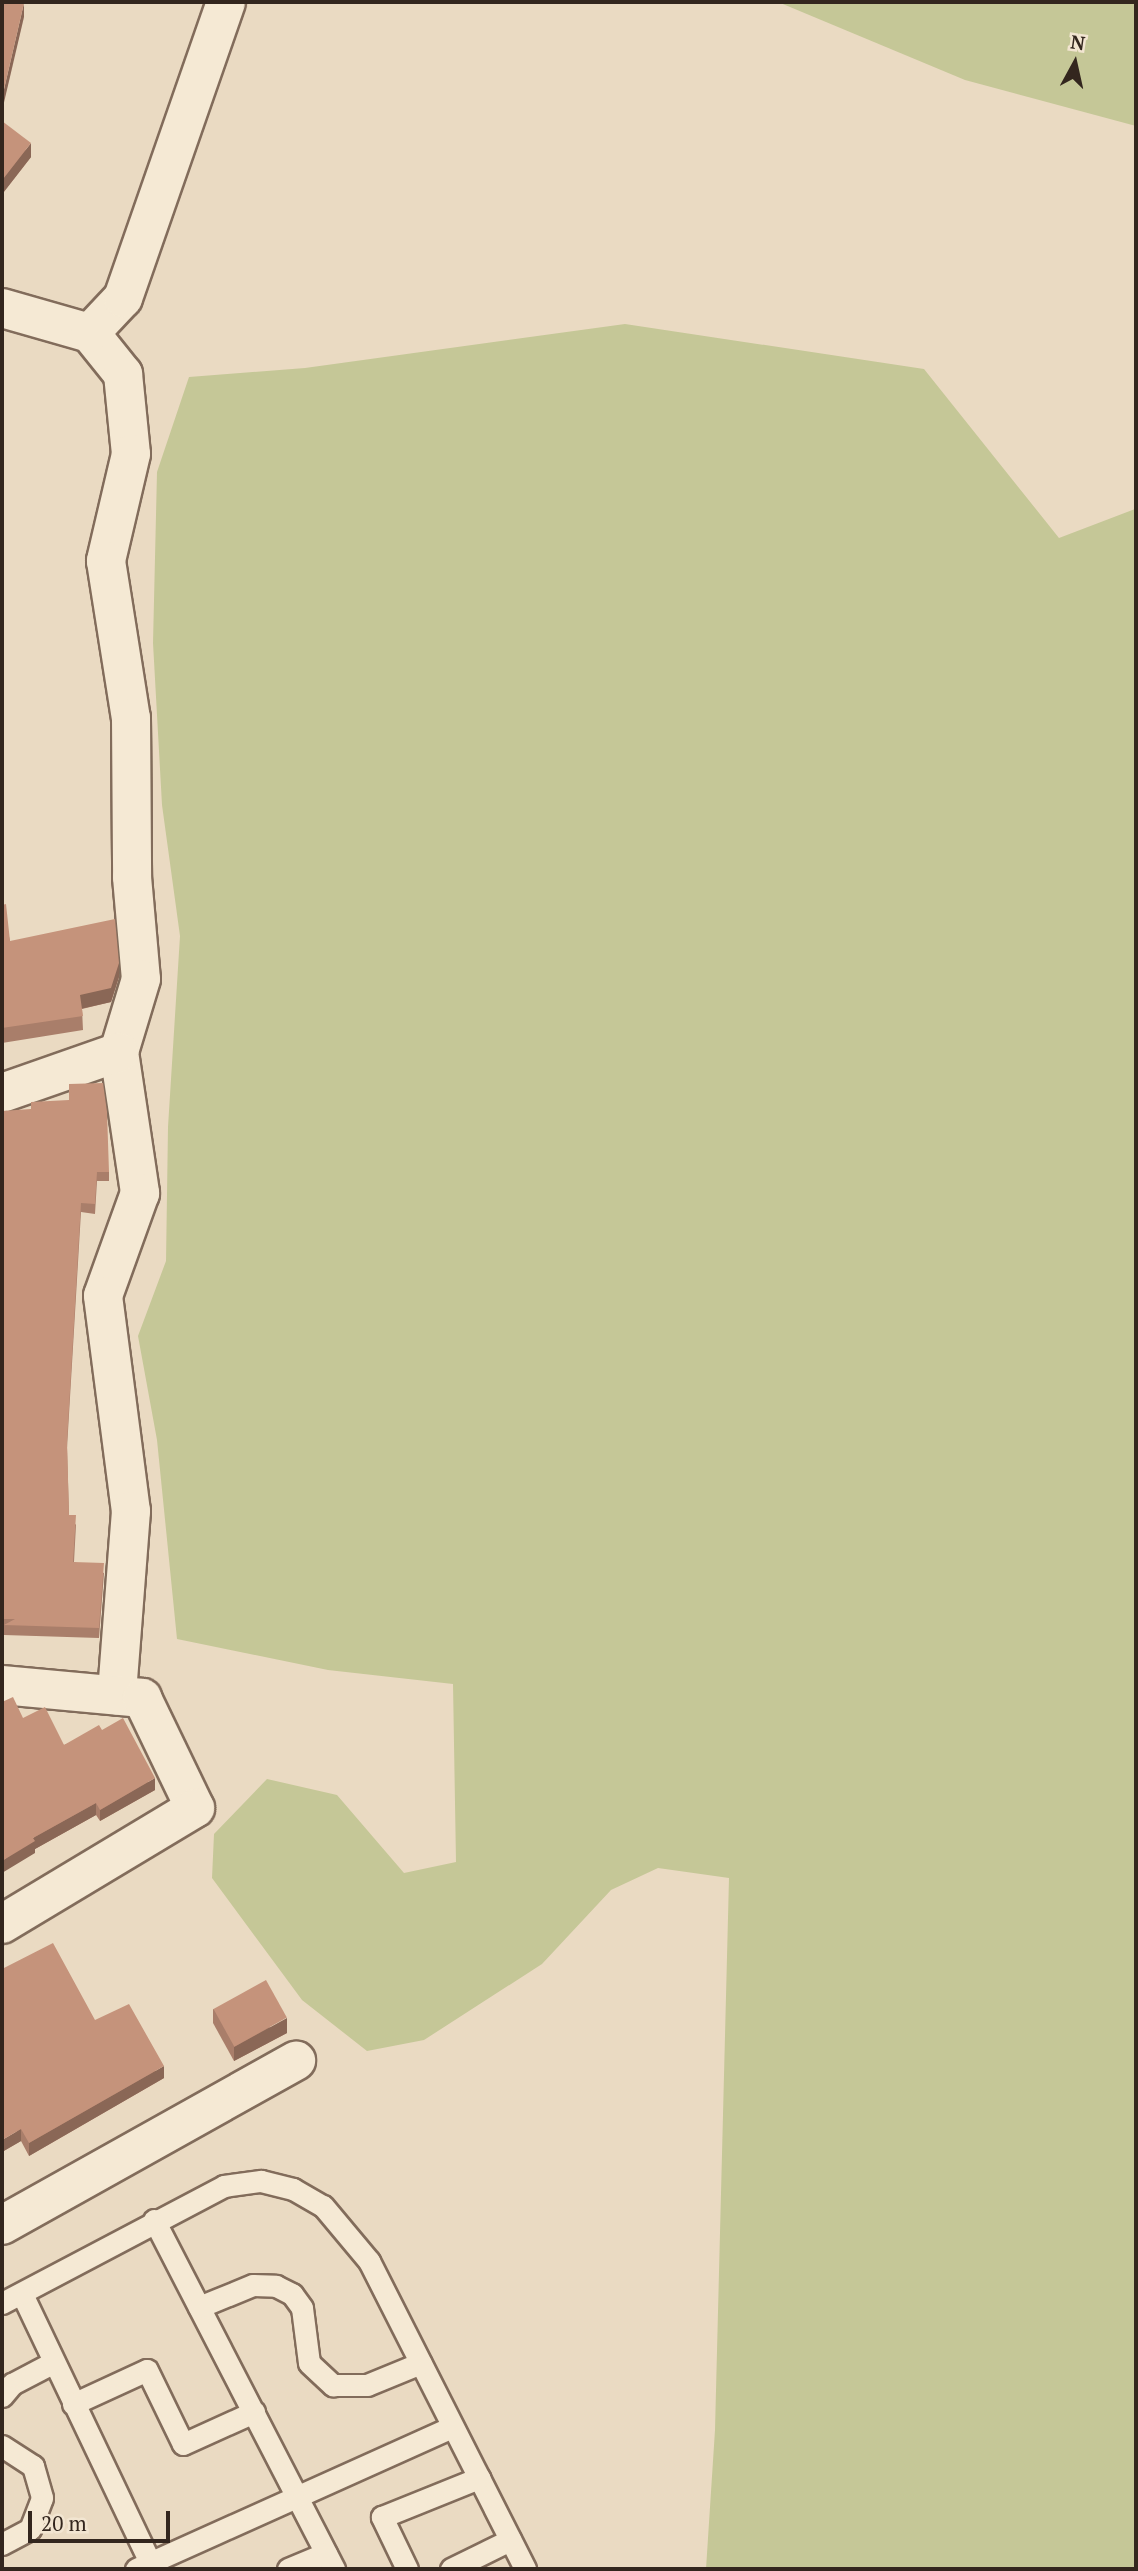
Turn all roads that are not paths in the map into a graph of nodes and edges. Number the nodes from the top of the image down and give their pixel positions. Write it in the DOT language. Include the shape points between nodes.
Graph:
graph roads {
  1 [pos="226,2"];
  2 [pos="2,308"];
  3 [pos="90,333"];
  4 [pos="119,1052"];
  5 [pos="2,1093"];
  6 [pos="2,1685"];
  7 [pos="117,1695"];
  8 [pos="2,1924"];
  9 [pos="296,2061"];
  10 [pos="154,2220"];
  11 [pos="2,2225"];
  12 [pos="22,2294"];
  13 [pos="2,2303"];
  14 [pos="199,2307"];
  15 [pos="52,2363"];
  16 [pos="421,2363"];
  17 [pos="2,2396"];
  18 [pos="73,2404"];
  19 [pos="254,2412"];
  20 [pos="452,2427"];
  21 [pos="2,2446"];
  22 [pos="479,2477"];
  23 [pos="297,2494"];
  24 [pos="510,2540"];
  25 [pos="2,2544"];
  26 [pos="330,2561"];
  27 [pos="147,2567"];
  28 [pos="288,2569"];
  29 [pos="407,2569"];
  30 [pos="451,2569"];
  31 [pos="525,2569"];
  1 -- 3 [label="street" via="123,298"];
  2 -- 3 [label="street"];
  3 -- 4 [label="street" via="123,374 131,454 106,561 131,718 132,877 141,979"];
  4 -- 5 [label="street"];
  4 -- 7 [label="street" via="140,1193 103,1296 131,1511"];
  6 -- 7 [label="street"];
  7 -- 8 [label="street" via="142,1698 195,1808"];
  9 -- 11 [label="street"];
  10 -- 12 [label="lane"];
  10 -- 14 [label="lane"];
  10 -- 16 [label="lane" via="224,2186 261,2181 293,2189 323,2206 356,2241"];
  12 -- 13 [label="lane"];
  12 -- 15 [label="lane"];
  14 -- 16 [label="lane" via="253,2284 276,2286 292,2294 302,2308 309,2363 333,2385 367,2385"];
  14 -- 19 [label="lane"];
  15 -- 17 [label="lane" via="12,2384"];
  15 -- 18 [label="lane"];
  16 -- 20 [label="lane"];
  18 -- 19 [label="lane" via="147,2370 183,2444"];
  18 -- 27 [label="lane"];
  19 -- 23 [label="lane"];
  20 -- 22 [label="lane"];
  20 -- 23 [label="lane"];
  21 -- 25 [label="lane" via="33,2466 42,2489 36,2521"];
  22 -- 24 [label="lane"];
  22 -- 29 [label="lane" via="382,2517"];
  23 -- 26 [label="lane"];
  23 -- 27 [label="lane"];
  24 -- 30 [label="lane"];
  24 -- 31 [label="lane"];
  26 -- 28 [label="lane"];
}
